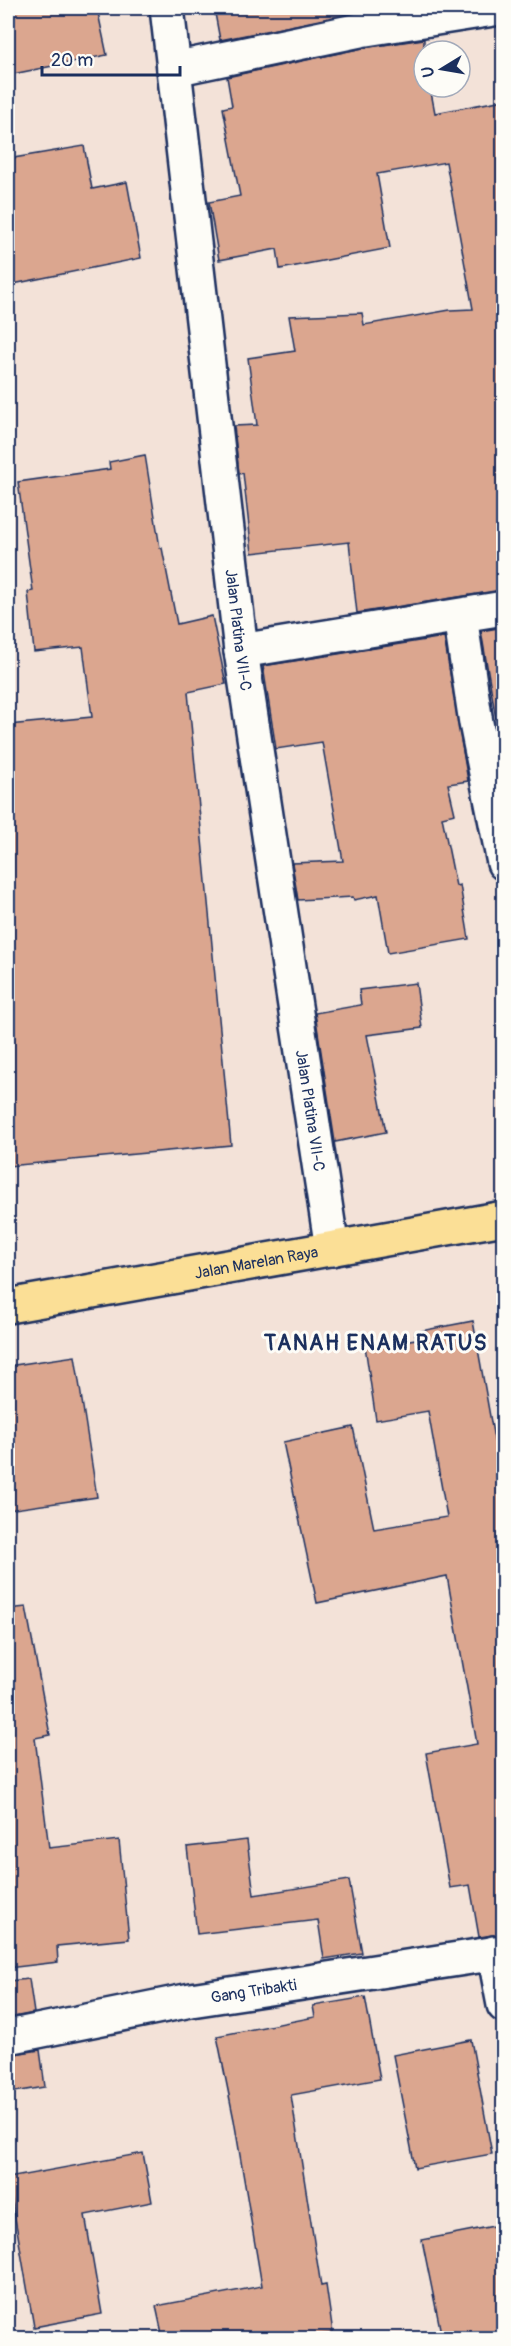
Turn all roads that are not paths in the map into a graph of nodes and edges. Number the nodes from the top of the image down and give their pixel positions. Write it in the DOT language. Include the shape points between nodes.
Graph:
graph roads {
  1 [pos="166,8"];
  2 [pos="500,8"];
  3 [pos="174,69"];
  4 [pos="504,608"];
  5 [pos="460,616"];
  6 [pos="241,651"];
  7 [pos="504,863"];
  8 [pos="504,1218"];
  9 [pos="333,1249"];
  10 [pos="8,1306"];
  11 [pos="499,1953"];
  12 [pos="504,2004"];
  13 [pos="8,2037"];
  1 -- 3 [label="street, Jalan Platina VII-C"];
  2 -- 3 [label="street" via="360,30"];
  3 -- 6 [label="street, Jalan Platina VII-C"];
  4 -- 5 [label="street"];
  5 -- 6 [label="street"];
  5 -- 7 [label="street" via="476,723"];
  6 -- 9 [label="street, Jalan Platina VII-C"];
  8 -- 9 [label="main road, Jalan Marelan Raya"];
  9 -- 10 [label="main road, Jalan Marelan Raya"];
  11 -- 12 [label="street"];
  11 -- 13 [label="street, Gang Tribakti" via="191,2000"];
}
